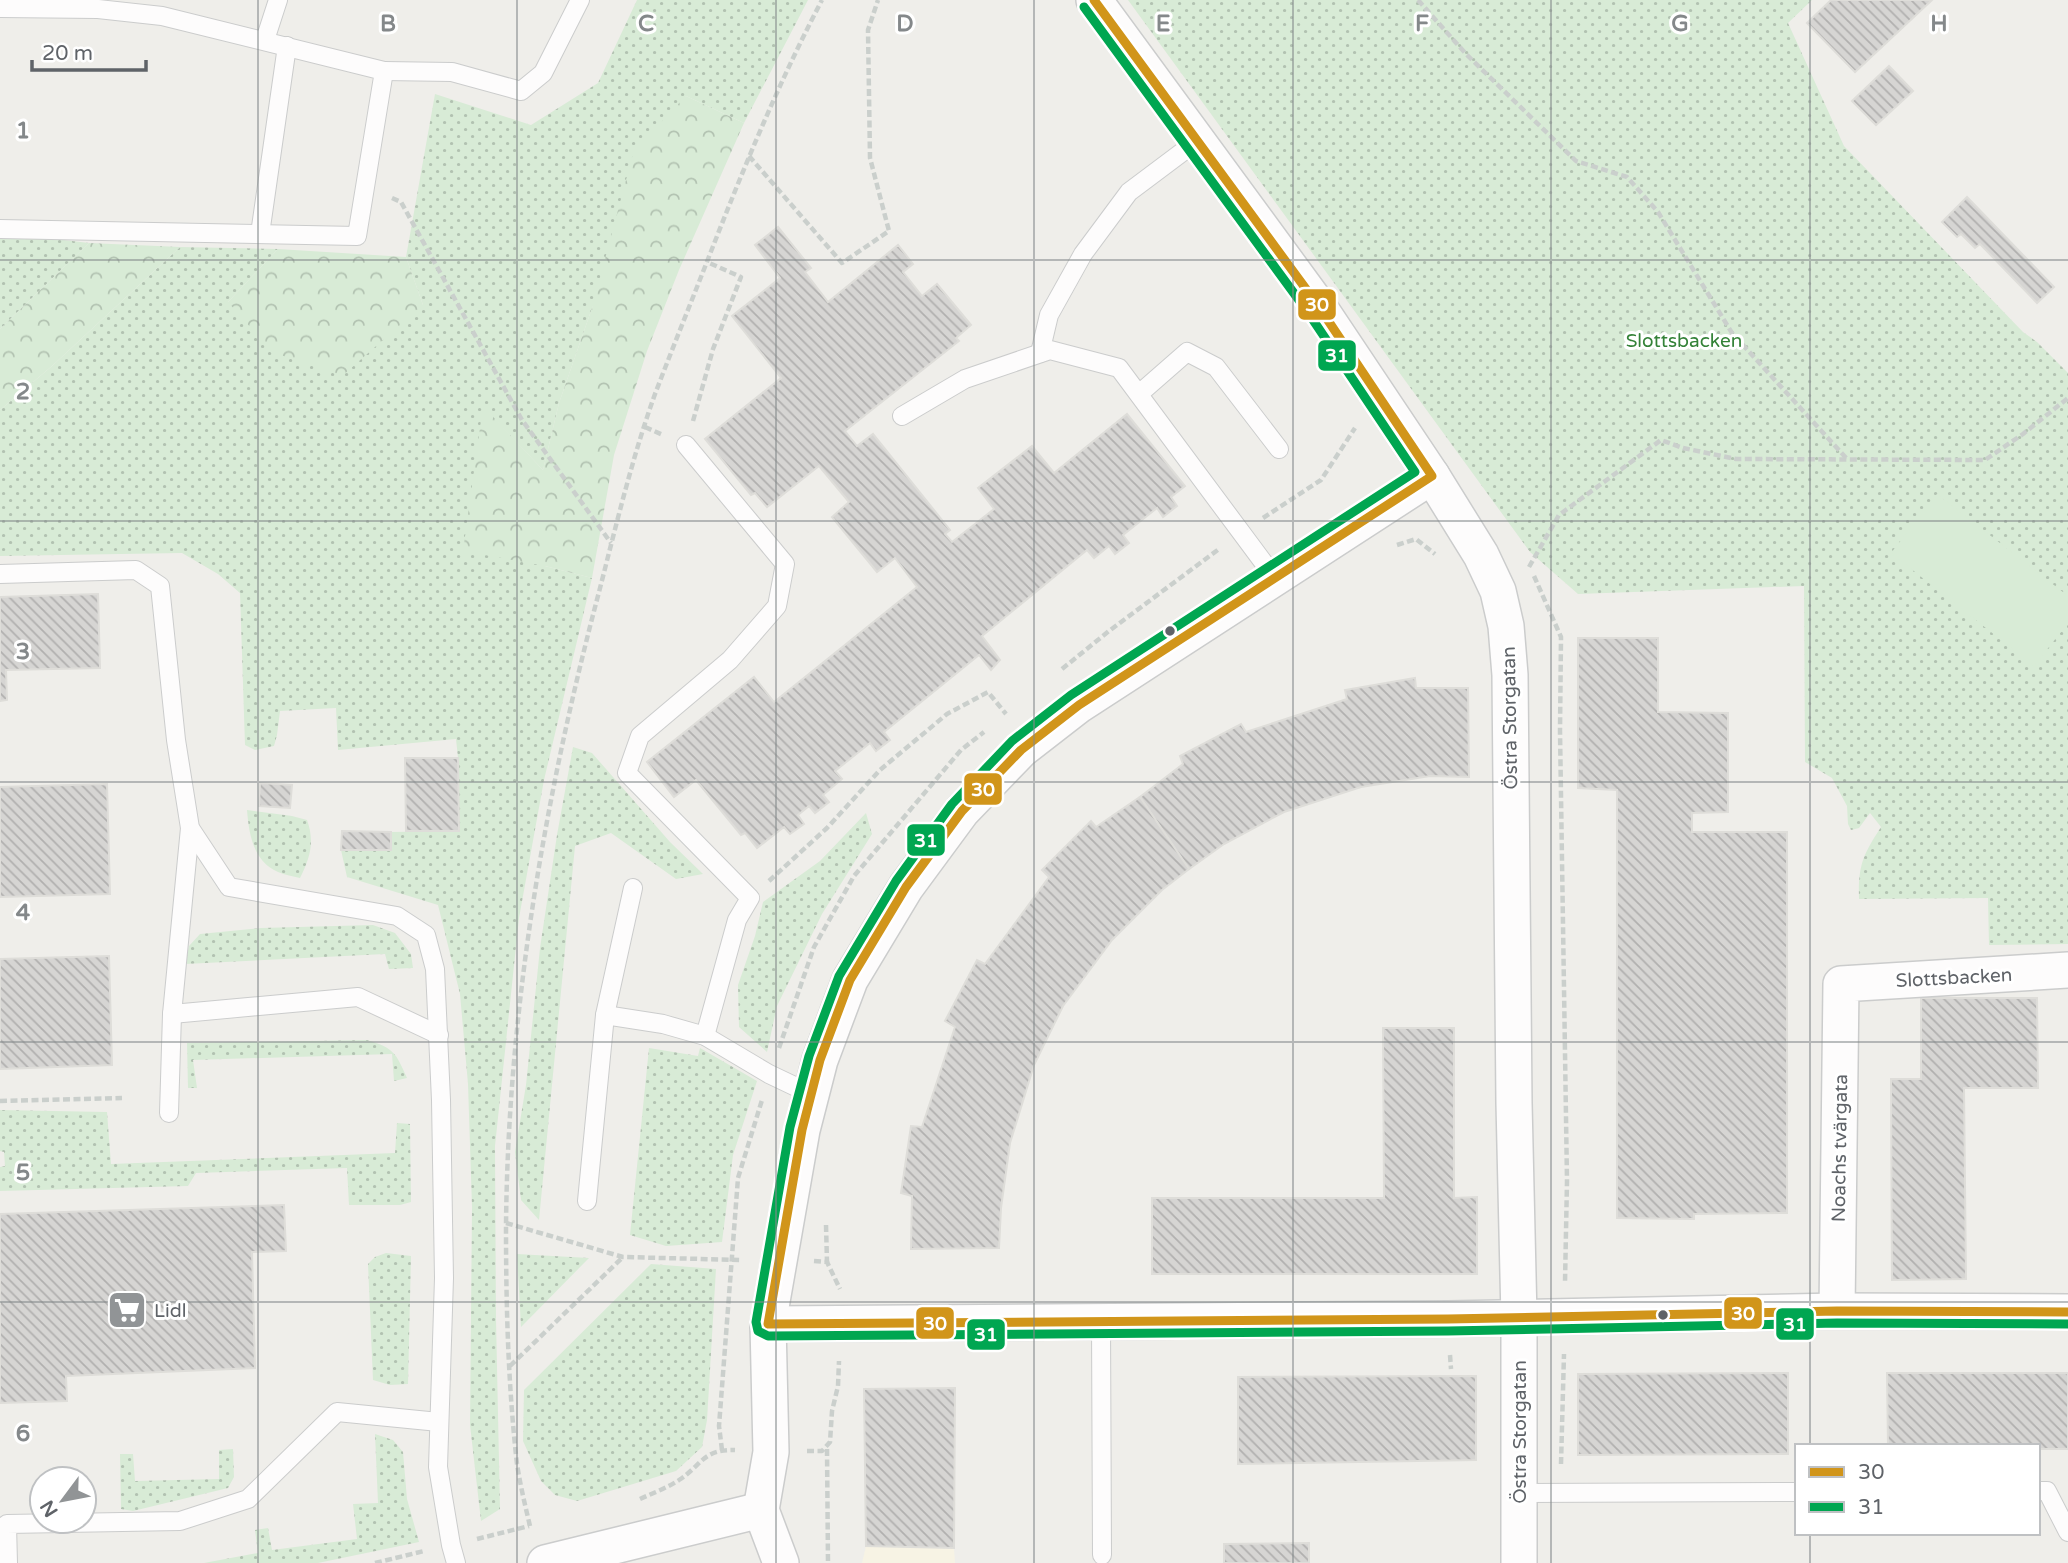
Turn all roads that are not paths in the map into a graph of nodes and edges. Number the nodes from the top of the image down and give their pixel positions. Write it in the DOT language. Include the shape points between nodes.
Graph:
graph roads {
  1 [pos="278,0"];
  2 [pos="580,0"];
  3 [pos="1094,0"];
  4 [pos="0,8"];
  5 [pos="164,8"];
  6 [pos="265,40"];
  7 [pos="288,46"];
  8 [pos="384,71"];
  9 [pos="1197,141"];
  10 [pos="0,229"];
  11 [pos="260,234"];
  12 [pos="1041,353"];
  13 [pos="1139,394"];
  14 [pos="902,416"];
  15 [pos="686,446"];
  16 [pos="1279,449"];
  17 [pos="1432,476"];
  18 [pos="0,574"];
  19 [pos="1275,578"];
  20 [pos="190,828"];
  21 [pos="633,888"];
  22 [pos="2068,970"];
  23 [pos="1841,984"];
  24 [pos="172,1014"];
  25 [pos="605,1015"];
  26 [pos="439,1035"];
  27 [pos="705,1036"];
  28 [pos="811,1094"];
  29 [pos="169,1113"];
  30 [pos="587,1200"];
  31 [pos="1837,1311"];
  32 [pos="2068,1312"];
  33 [pos="1519,1318"];
  34 [pos="1101,1322"];
  35 [pos="768,1324"];
  36 [pos="439,1422"];
  37 [pos="2040,1491"];
  38 [pos="1795,1492"];
  39 [pos="1519,1493"];
  40 [pos="761,1510"];
  41 [pos="3,1524"];
  42 [pos="2068,1532"];
  43 [pos="1102,1555"];
  44 [pos="8,1563"];
  45 [pos="456,1563"];
  46 [pos="545,1563"];
  47 [pos="781,1563"];
  48 [pos="1519,1563"];
  1 -- 6 [label="lane"];
  2 -- 8 [label="lane" via="543,72 522,90 452,72"];
  3 -- 9 [label="street, Östra Storgatan"];
  4 -- 5 [label="lane"];
  5 -- 6 [label="lane"];
  6 -- 7 [label="lane"];
  7 -- 8 [label="lane"];
  7 -- 11 [label="lane"];
  8 -- 11 [label="lane" via="356,236"];
  9 -- 12 [label="lane" via="1129,192 1083,254 1049,315"];
  9 -- 17 [label="street, Östra Storgatan" via="1317,304"];
  10 -- 11 [label="lane"];
  12 -- 13 [label="lane" via="1050,350 1119,368"];
  12 -- 14 [label="lane" via="965,379"];
  13 -- 16 [label="lane" via="1187,352 1216,367"];
  13 -- 19 [label="lane"];
  15 -- 27 [label="lane" via="785,564 777,606 730,660 640,736 627,773 750,898 737,920"];
  17 -- 19 [label="street"];
  17 -- 33 [label="street, Östra Storgatan" via="1481,555 1498,591 1506,626"];
  18 -- 20 [label="lane" via="136,570 160,586"];
  19 -- 28 [label="street" via="1079,705 1021,750 962,811 906,887 850,980"];
  20 -- 24 [label="lane"];
  20 -- 26 [label="lane" via="229,887 397,916 426,935 435,969"];
  21 -- 25 [label="lane"];
  22 -- 23 [label="street, Slottsbacken"];
  23 -- 31 [label="street, Noachs tvärgata"];
  24 -- 26 [label="lane" via="358,997"];
  24 -- 29 [label="lane"];
  25 -- 27 [label="lane"];
  25 -- 30 [label="lane"];
  26 -- 36 [label="lane" via="444,1278"];
  27 -- 28 [label="lane"];
  28 -- 35 [label="street"];
  31 -- 32 [label="street"];
  31 -- 33 [label="street"];
  33 -- 34 [label="street"];
  33 -- 39 [label="street, Östra Storgatan"];
  34 -- 35 [label="street"];
  34 -- 43 [label="lane"];
  35 -- 40 [label="street" via="771,1452"];
  36 -- 41 [label="lane" via="337,1412 248,1499 180,1521"];
  36 -- 45 [label="lane" via="438,1467"];
  37 -- 42 [label="lane" via="2046,1491"];
  38 -- 39 [label="lane"];
  39 -- 48 [label="street, Östra Storgatan"];
  40 -- 46 [label="street"];
  40 -- 47 [label="street"];
  41 -- 44 [label="lane"];
}
